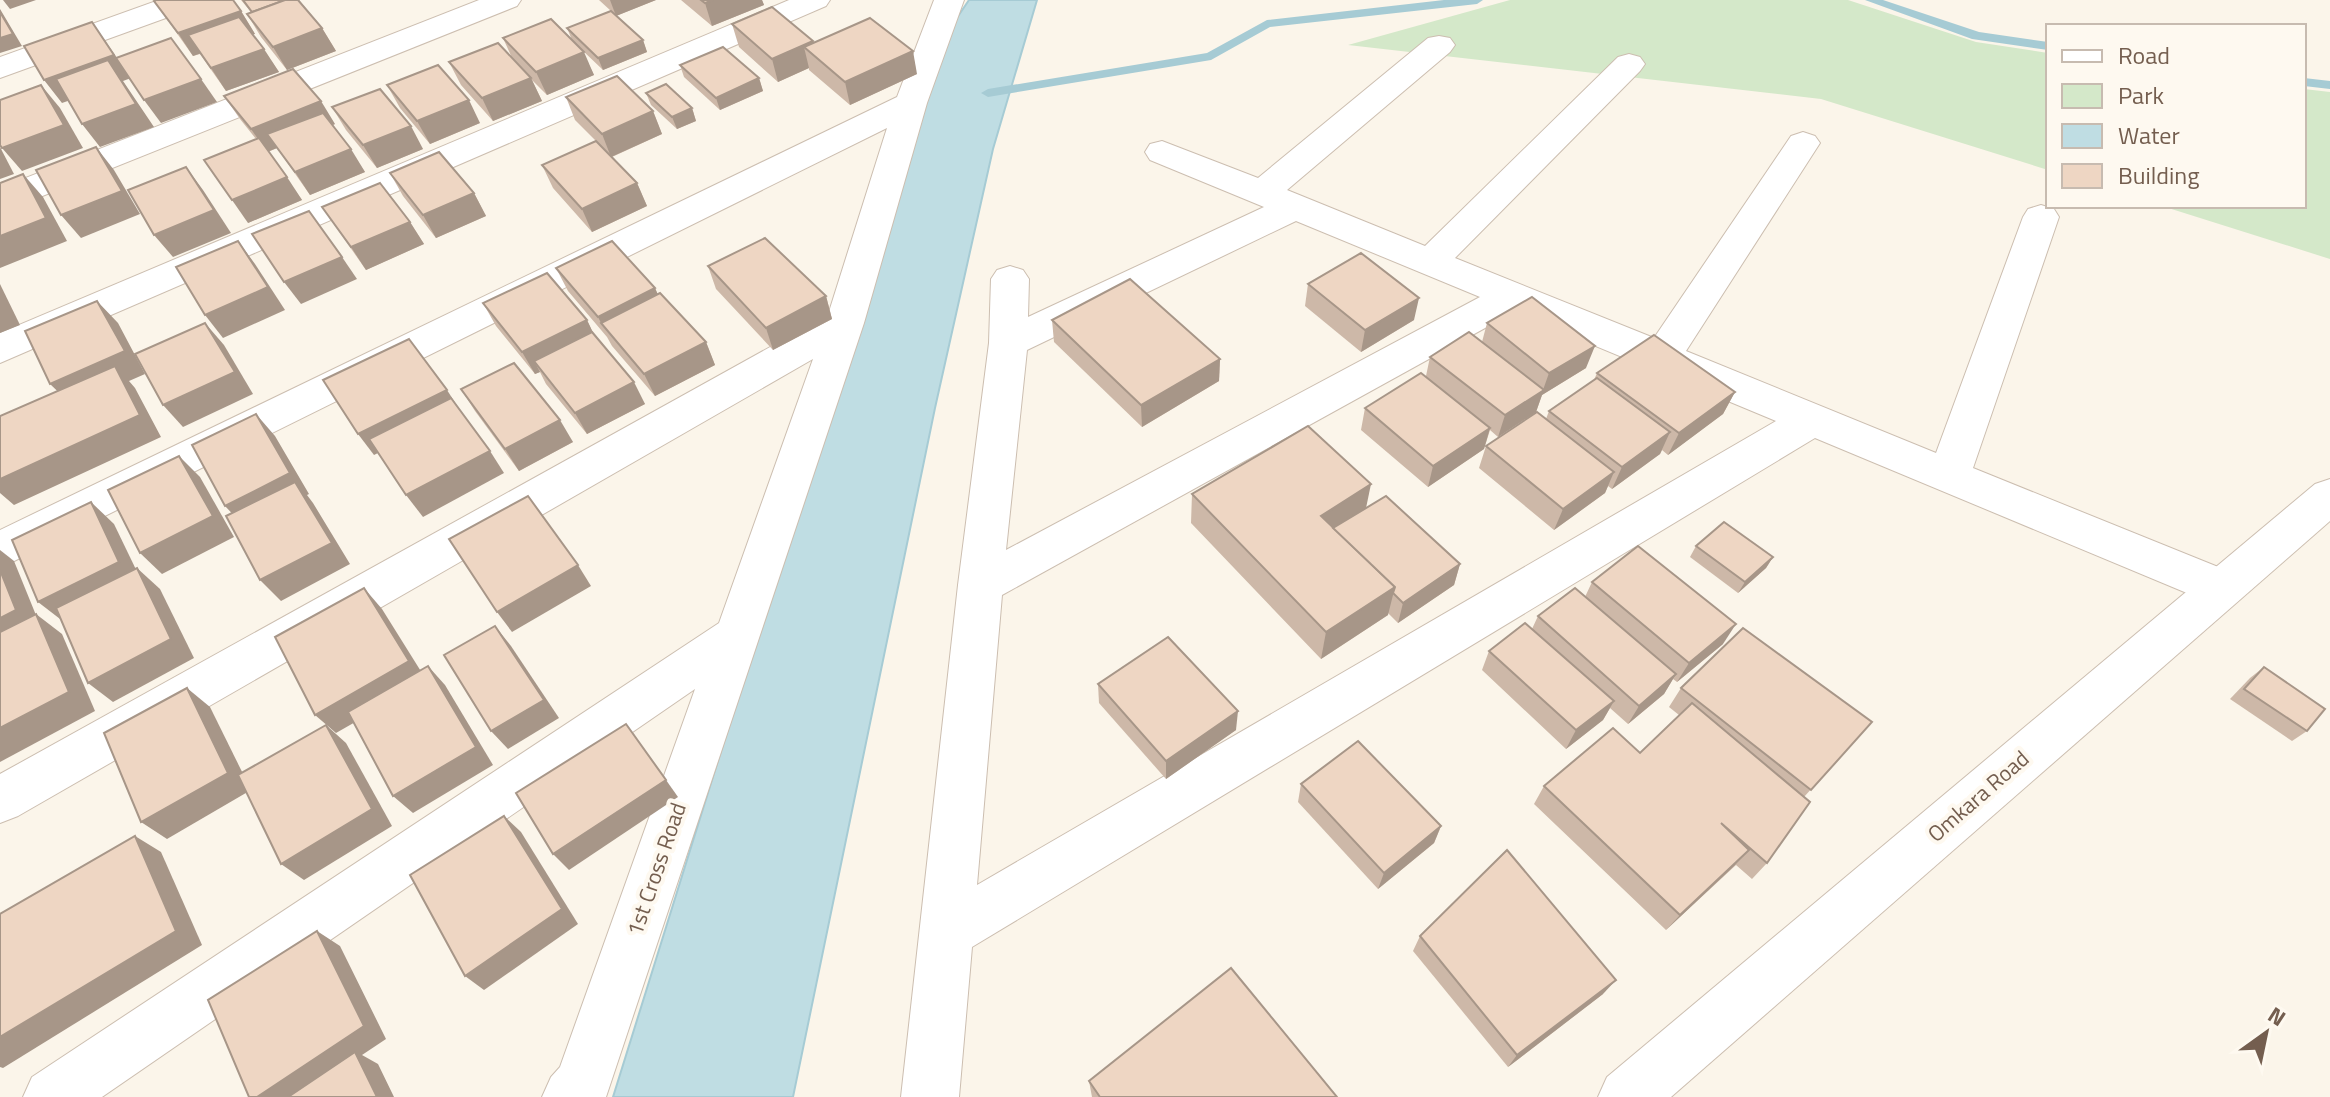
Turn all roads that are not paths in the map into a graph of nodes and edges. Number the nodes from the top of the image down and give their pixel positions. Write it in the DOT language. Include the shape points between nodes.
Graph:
graph roads {
  1 [pos="188,0"];
  2 [pos="506,0"];
  3 [pos="815,0"];
  4 [pos="949,0"];
  5 [pos="1439,45"];
  6 [pos="1629,64"];
  7 [pos="0,68"];
  8 [pos="911,103"];
  9 [pos="1803,143"];
  10 [pos="1162,152"];
  11 [pos="1278,200"];
  12 [pos="0,201"];
  13 [pos="2041,217"];
  14 [pos="1430,262"];
  15 [pos="1010,279"];
  16 [pos="1513,296"];
  17 [pos="845,323"];
  18 [pos="1008,343"];
  19 [pos="0,349"];
  20 [pos="1661,358"];
  21 [pos="1812,420"];
  22 [pos="1949,476"];
  23 [pos="2330,496"];
  24 [pos="0,550"];
  25 [pos="980,585"];
  26 [pos="2222,588"];
  27 [pos="736,636"];
  28 [pos="0,800"];
  29 [pos="946,932"];
  30 [pos="52,1097"];
  31 [pos="571,1097"];
  32 [pos="930,1097"];
  33 [pos="1627,1097"];
  1 -- 7 [label="street"];
  2 -- 12 [label="street"];
  3 -- 19 [label="street"];
  4 -- 8 [label="street, 1st Cross Road"];
  5 -- 11 [label="street"];
  6 -- 14 [label="street"];
  8 -- 17 [label="street, 1st Cross Road"];
  8 -- 24 [label="street"];
  9 -- 20 [label="street"];
  10 -- 11 [label="street"];
  11 -- 14 [label="street"];
  11 -- 18 [label="street"];
  13 -- 22 [label="street"];
  14 -- 16 [label="street"];
  15 -- 18 [label="street"];
  16 -- 20 [label="street"];
  16 -- 25 [label="street"];
  17 -- 27 [label="street, 1st Cross Road"];
  17 -- 28 [label="street"];
  18 -- 25 [label="street"];
  20 -- 21 [label="street"];
  21 -- 22 [label="street"];
  21 -- 29 [label="street"];
  22 -- 26 [label="street"];
  23 -- 26 [label="street, Omkara Road"];
  25 -- 29 [label="street"];
  26 -- 33 [label="street, Omkara Road"];
  27 -- 30 [label="street"];
  27 -- 31 [label="street, 1st Cross Road" via="582,1086"];
  29 -- 32 [label="street"];
}
